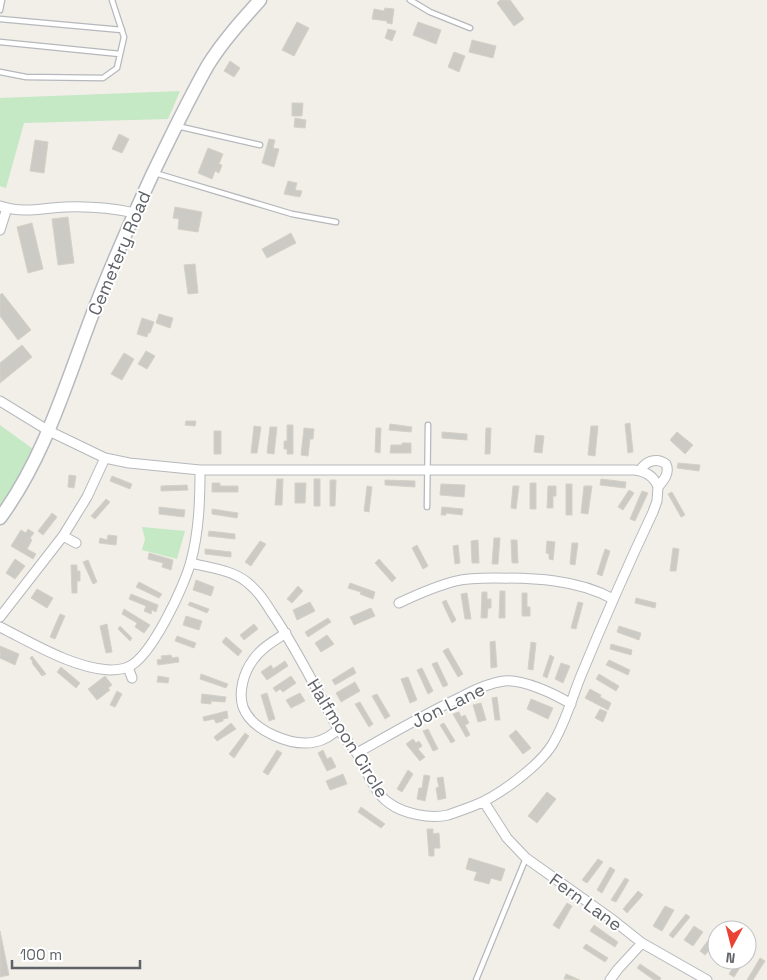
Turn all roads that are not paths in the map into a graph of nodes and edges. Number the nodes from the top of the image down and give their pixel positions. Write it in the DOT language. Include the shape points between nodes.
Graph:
graph roads {
  1 [pos="2,0"];
  2 [pos="112,0"];
  3 [pos="260,0"];
  4 [pos="410,0"];
  5 [pos="0,10"];
  6 [pos="0,19"];
  7 [pos="470,28"];
  8 [pos="122,30"];
  9 [pos="0,42"];
  10 [pos="120,54"];
  11 [pos="0,72"];
  12 [pos="175,125"];
  13 [pos="260,145"];
  14 [pos="154,173"];
  15 [pos="3,207"];
  16 [pos="135,213"];
  17 [pos="336,222"];
  18 [pos="0,230"];
  19 [pos="0,402"];
  20 [pos="428,425"];
  21 [pos="49,432"];
  22 [pos="105,458"];
  23 [pos="200,470"];
  24 [pos="428,470"];
  25 [pos="640,471"];
  26 [pos="658,487"];
  27 [pos="428,507"];
  28 [pos="0,518"];
  29 [pos="63,536"];
  30 [pos="76,544"];
  31 [pos="191,563"];
  32 [pos="613,599"];
  33 [pos="399,603"];
  34 [pos="0,617"];
  35 [pos="0,627"];
  36 [pos="286,633"];
  37 [pos="128,667"];
  38 [pos="132,678"];
  39 [pos="571,704"];
  40 [pos="339,729"];
  41 [pos="357,753"];
  42 [pos="484,802"];
  43 [pos="526,858"];
  44 [pos="642,943"];
  45 [pos="476,980"];
  46 [pos="610,980"];
  47 [pos="707,980"];
  1 -- 5 [label="lane"];
  2 -- 8 [label="lane"];
  3 -- 12 [label="street, Cemetery Road" via="209,64"];
  4 -- 7 [label="lane"];
  6 -- 8 [label="lane"];
  8 -- 10 [label="lane" via="124,37"];
  9 -- 10 [label="lane"];
  10 -- 11 [label="lane" via="118,68 103,78 26,77"];
  12 -- 13 [label="lane"];
  12 -- 14 [label="street, Cemetery Road"];
  14 -- 16 [label="street, Cemetery Road"];
  14 -- 17 [label="lane" via="292,214"];
  15 -- 16 [label="street" via="34,211 64,207 107,208"];
  15 -- 18 [label="street"];
  16 -- 21 [label="street, Cemetery Road"];
  19 -- 21 [label="street, Halfmoon Circle"];
  20 -- 24 [label="lane"];
  21 -- 22 [label="street, Halfmoon Circle"];
  21 -- 28 [label="street, Cemetery Road" via="16,496"];
  22 -- 23 [label="street, Halfmoon Circle"];
  22 -- 29 [label="street"];
  23 -- 24 [label="street, Halfmoon Circle"];
  23 -- 31 [label="street" via="199,520"];
  24 -- 25 [label="street, Halfmoon Circle"];
  24 -- 27 [label="lane"];
  25 -- 26 [label="street" via="653,478"];
  25 -- 26 [label="street, Halfmoon Circle" via="650,462 660,460 666,464 665,478"];
  26 -- 32 [label="street, Halfmoon Circle" via="653,512"];
  29 -- 30 [label="street"];
  29 -- 34 [label="street"];
  31 -- 36 [label="street, Halfmoon Circle" via="242,578 260,595"];
  31 -- 37 [label="street" via="154,641"];
  32 -- 33 [label="street" via="585,587 549,580 469,578 429,589"];
  32 -- 39 [label="street, Halfmoon Circle"];
  35 -- 37 [label="street" via="86,666 110,670"];
  36 -- 40 [label="street, Halfmoon Circle"];
  36 -- 40 [label="street" via="253,659 246,671 241,696 244,708 272,735 288,741 314,742"];
  37 -- 38 [label="street"];
  39 -- 41 [label="street, Jon Lane" via="549,692 504,681 484,686 433,710"];
  39 -- 42 [label="street, Halfmoon Circle" via="563,726 545,755 524,775"];
  40 -- 41 [label="street, Halfmoon Circle"];
  41 -- 42 [label="street, Halfmoon Circle" via="380,794 399,809 425,816 446,815"];
  42 -- 43 [label="street, Fern Lane" via="507,838"];
  43 -- 44 [label="street, Fern Lane"];
  43 -- 45 [label="lane"];
  44 -- 46 [label="street"];
  44 -- 47 [label="street, Fern Lane"];
}
